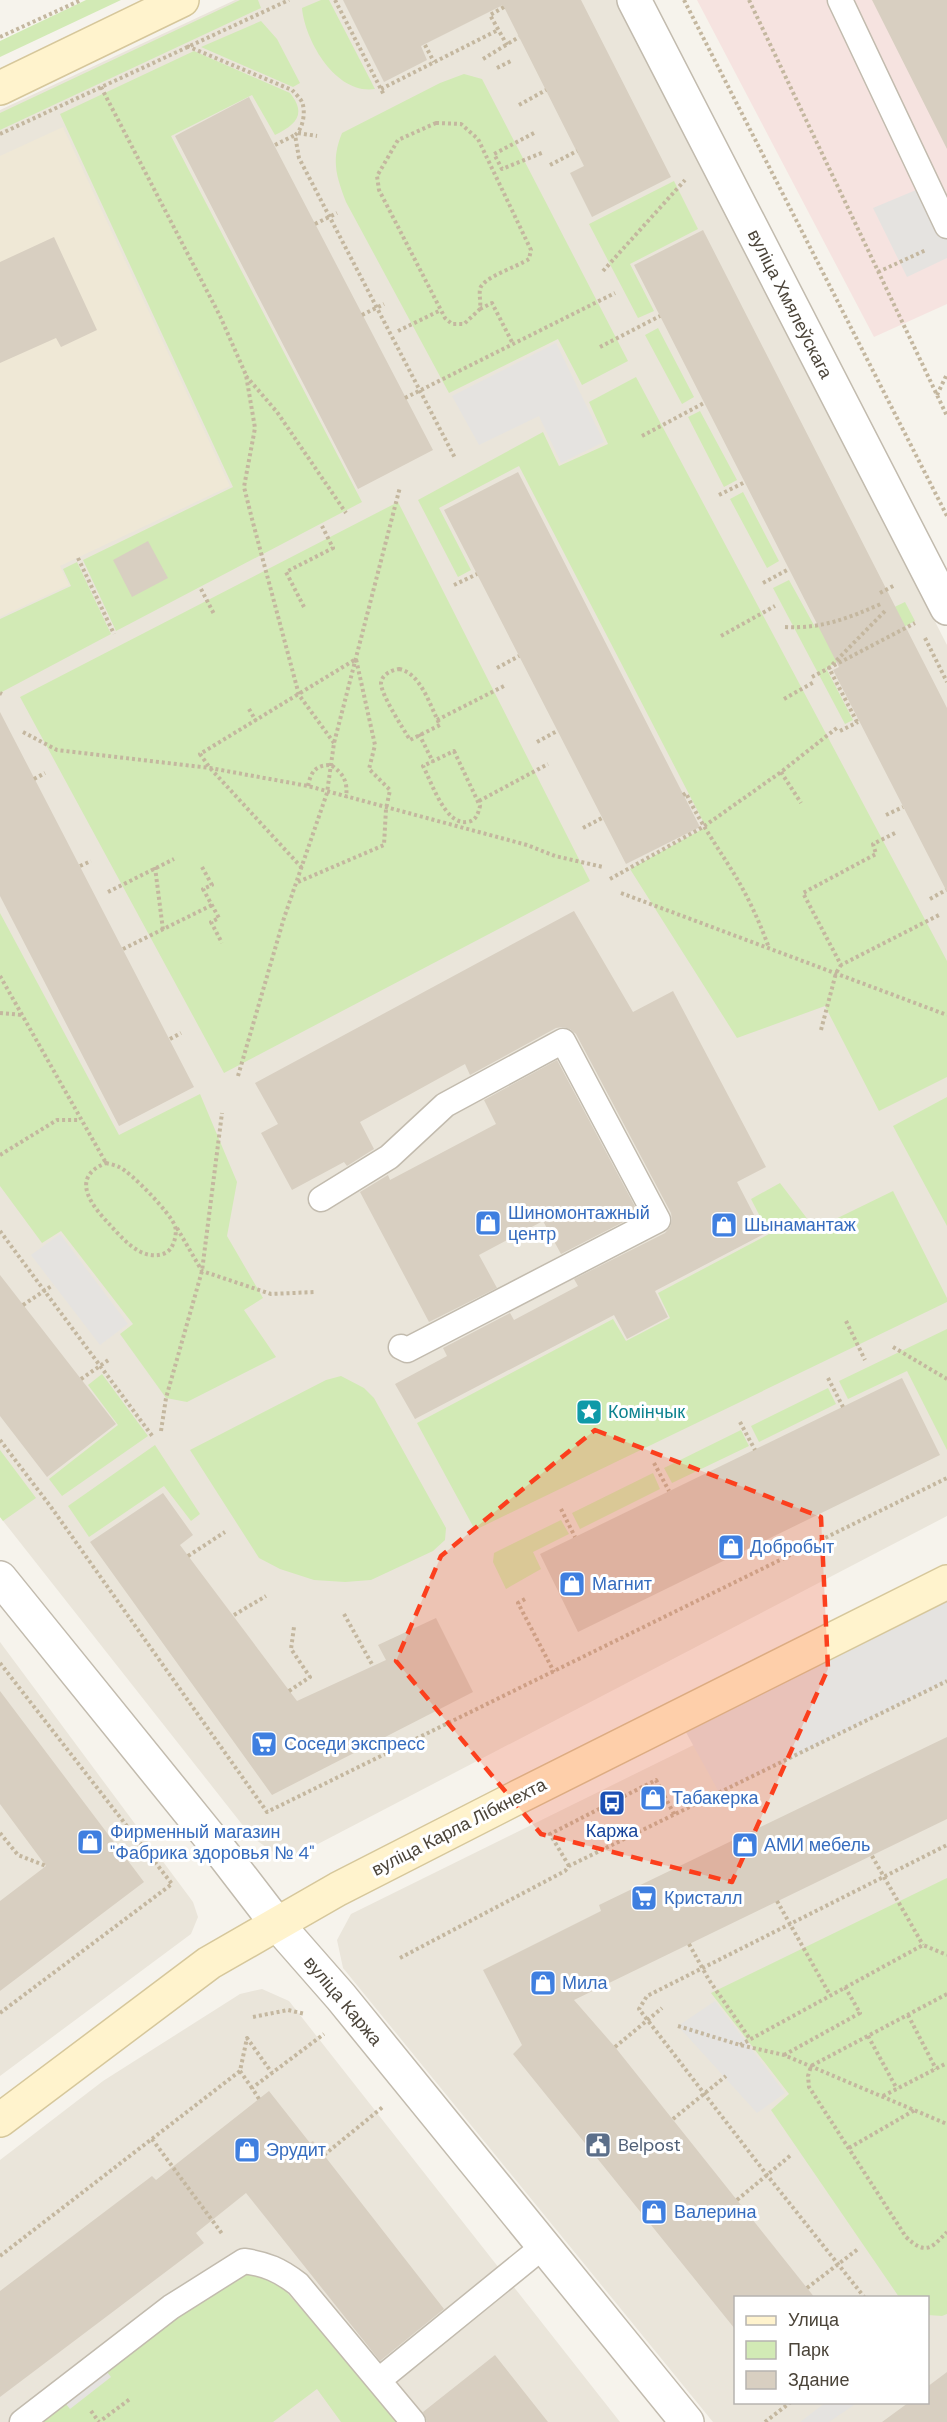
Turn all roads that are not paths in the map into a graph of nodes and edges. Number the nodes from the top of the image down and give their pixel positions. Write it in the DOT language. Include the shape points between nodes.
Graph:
graph roads {
  1 [pos="182,0"];
  2 [pos="634,0"];
  3 [pos="840,0"];
  4 [pos="0,88"];
  5 [pos="947,226"];
  6 [pos="947,608"];
  7 [pos="321,1199"];
  8 [pos="401,1347"];
  9 [pos="0,1578"];
  10 [pos="947,1582"];
  11 [pos="277,1924"];
  12 [pos="0,2120"];
  13 [pos="545,2245"];
  14 [pos="379,2380"];
  15 [pos="22,2422"];
  16 [pos="413,2422"];
  17 [pos="687,2422"];
  1 -- 4 [label="main road"];
  2 -- 6 [label="street, вуліца Хмялеўскага"];
  3 -- 5 [label="lane"];
  7 -- 8 [label="lane" via="389,1157 445,1105 563,1041 658,1220 407,1350"];
  9 -- 11 [label="street, вуліца Каржа"];
  10 -- 11 [label="main road, вуліца Карла Лібкнехта" via="520,1796"];
  11 -- 12 [label="main road, вуліца Карла Лібкнехта" via="209,1963"];
  11 -- 13 [label="street, вуліца Каржа"];
  13 -- 14 [label="lane"];
  13 -- 17 [label="street, вуліца Каржа"];
  14 -- 15 [label="lane" via="298,2284 267,2264 244,2261 171,2307"];
  14 -- 16 [label="lane"];
}
